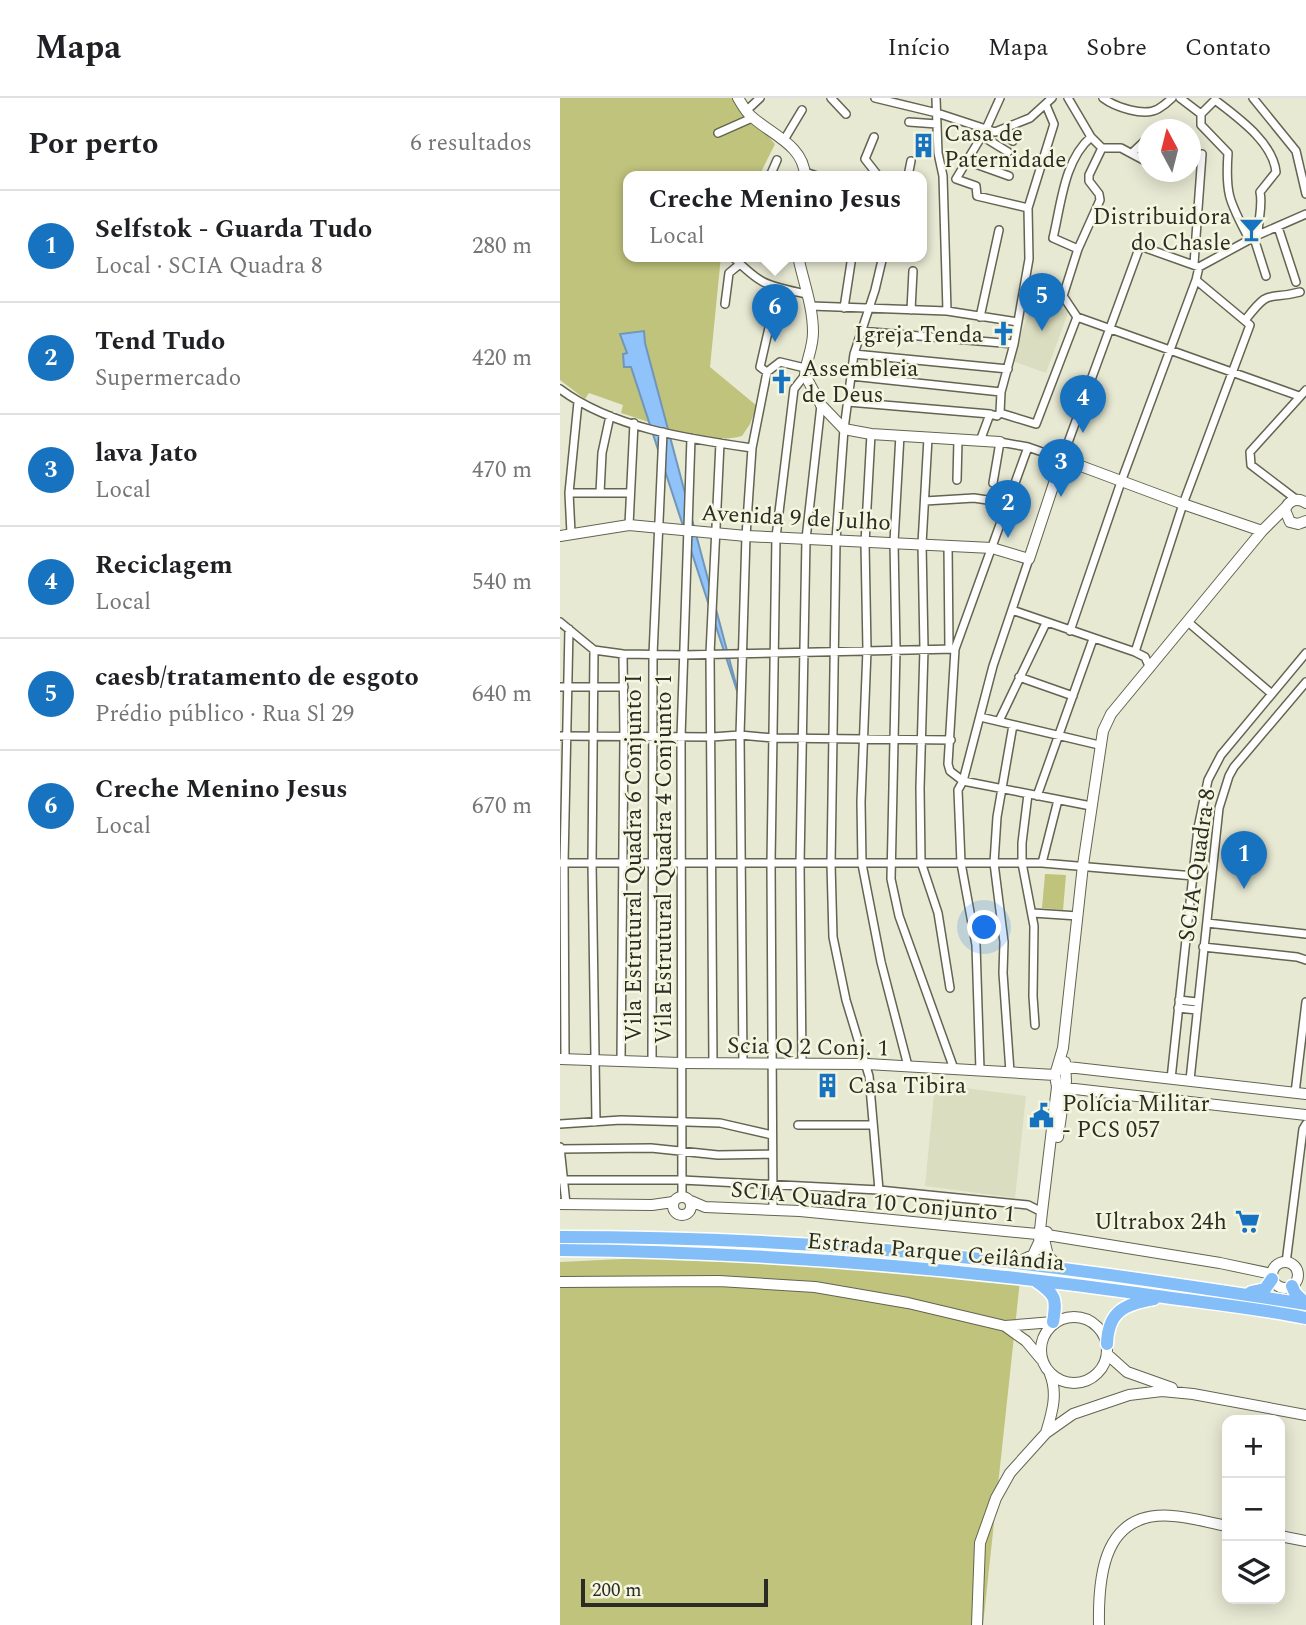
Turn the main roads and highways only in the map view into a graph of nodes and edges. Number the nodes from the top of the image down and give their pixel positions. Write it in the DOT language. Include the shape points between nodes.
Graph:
graph roads {
  1 [pos="560,1237"];
  2 [pos="560,1250"];
  3 [pos="1272,1276"];
  4 [pos="1033,1279"];
  5 [pos="1299,1281"];
  6 [pos="1230,1293"];
  7 [pos="1165,1298"];
  8 [pos="1306,1304"];
  9 [pos="1306,1318"];
  10 [pos="1053,1322"];
  11 [pos="1107,1350"];
  1 -- 6 [label="highway, Estrada Parque Ceilândia" via="691,1238 876,1249"];
  2 -- 4 [label="highway, Estrada Parque Ceilândia" via="676,1251"];
  3 -- 6 [label="highway" via="1265,1289"];
  4 -- 7 [label="highway, Estrada Parque Ceilândia"];
  4 -- 10 [label="highway" via="1054,1296"];
  5 -- 8 [label="highway" via="1295,1293"];
  6 -- 8 [label="highway, Estrada Parque Ceilândia"];
  7 -- 9 [label="highway, Estrada Parque Ceilândia"];
  7 -- 11 [label="highway" via="1120,1311 1111,1322"];
}
